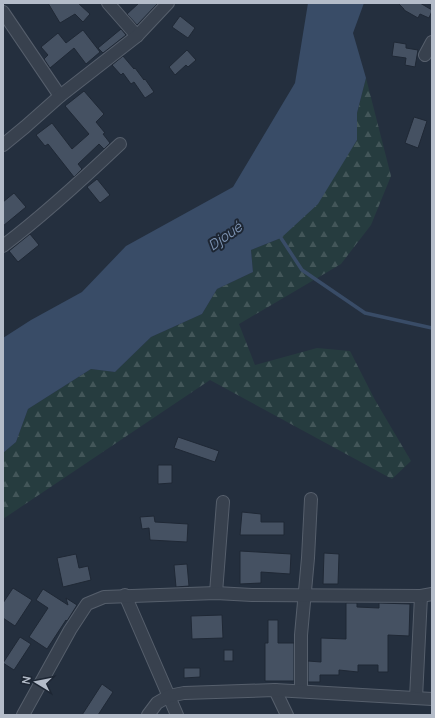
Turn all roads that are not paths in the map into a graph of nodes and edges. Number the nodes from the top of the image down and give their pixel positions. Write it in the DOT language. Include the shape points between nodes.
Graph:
graph roads {
  1 [pos="108,3"];
  2 [pos="168,3"];
  3 [pos="3,12"];
  4 [pos="137,36"];
  5 [pos="432,42"];
  6 [pos="425,55"];
  7 [pos="60,96"];
  8 [pos="120,144"];
  9 [pos="3,145"];
  10 [pos="3,246"];
  11 [pos="311,499"];
  12 [pos="223,502"];
  13 [pos="216,593"];
  14 [pos="125,595"];
  15 [pos="305,595"];
  16 [pos="426,595"];
  17 [pos="275,690"];
  18 [pos="301,691"];
  19 [pos="169,696"];
  20 [pos="416,698"];
  21 [pos="432,699"];
  22 [pos="23,715"];
  23 [pos="148,715"];
  24 [pos="177,715"];
  25 [pos="287,715"];
  1 -- 4 [label="street"];
  2 -- 4 [label="street"];
  3 -- 7 [label="street"];
  4 -- 7 [label="street"];
  5 -- 6 [label="street"];
  7 -- 9 [label="street"];
  8 -- 10 [label="street" via="82,181"];
  11 -- 15 [label="street"];
  12 -- 13 [label="street"];
  13 -- 14 [label="street"];
  13 -- 15 [label="street"];
  14 -- 19 [label="street"];
  14 -- 22 [label="street" via="104,597 87,604"];
  15 -- 16 [label="street"];
  15 -- 18 [label="street" via="301,635"];
  16 -- 20 [label="street"];
  17 -- 18 [label="street"];
  17 -- 19 [label="street" via="184,693"];
  17 -- 25 [label="street"];
  18 -- 20 [label="street"];
  19 -- 23 [label="street" via="157,703"];
  19 -- 24 [label="street"];
  20 -- 21 [label="street"];
}
